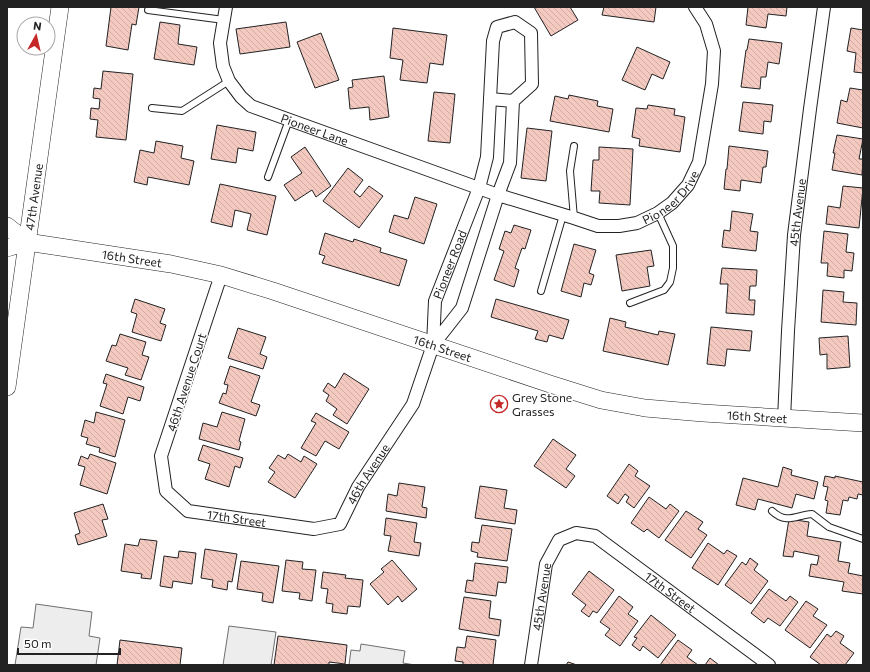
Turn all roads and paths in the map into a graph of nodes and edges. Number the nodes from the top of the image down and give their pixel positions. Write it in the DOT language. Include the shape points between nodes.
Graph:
graph roads {
  1 [pos="60,7"];
  2 [pos="695,7"];
  3 [pos="824,7"];
  4 [pos="148,10"];
  5 [pos="228,11"];
  6 [pos="229,81"];
  7 [pos="490,99"];
  8 [pos="513,101"];
  9 [pos="152,108"];
  10 [pos="289,120"];
  11 [pos="574,146"];
  12 [pos="268,176"];
  13 [pos="480,188"];
  14 [pos="498,195"];
  15 [pos="658,213"];
  16 [pos="569,217"];
  17 [pos="7,226"];
  18 [pos="27,242"];
  19 [pos="7,248"];
  20 [pos="221,275"];
  21 [pos="541,291"];
  22 [pos="630,304"];
  23 [pos="433,345"];
  24 [pos="7,387"];
  25 [pos="413,404"];
  26 [pos="784,419"];
  27 [pos="863,423"];
  28 [pos="166,491"];
  29 [pos="772,511"];
  30 [pos="314,529"];
  31 [pos="567,537"];
  32 [pos="863,539"];
  33 [pos="531,665"];
  34 [pos="769,665"];
  1 -- 18 [label="main road, 47th Avenue"];
  2 -- 15 [label="street, Pioneer Drive" via="706,24 714,51 712,84 700,162 688,185 672,203"];
  3 -- 26 [label="street, 45th Avenue" via="794,235"];
  4 -- 5 [label="lane"];
  5 -- 6 [label="street, Pioneer Lane" via="220,43 223,66"];
  6 -- 9 [label="lane" via="182,111"];
  6 -- 10 [label="street, Pioneer Lane" via="251,106"];
  7 -- 8 [label="street"];
  7 -- 8 [label="street, Pioneer Road" via="493,41 497,27 515,22 531,32 532,84"];
  7 -- 13 [label="street, Pioneer Road" via="487,157"];
  8 -- 14 [label="street, Pioneer Road" via="510,163"];
  10 -- 12 [label="lane"];
  10 -- 13 [label="street, Pioneer Lane"];
  11 -- 16 [label="lane" via="570,171"];
  13 -- 14 [label="street, Pioneer Drive"];
  13 -- 23 [label="street, Pioneer Road" via="435,301"];
  14 -- 16 [label="street, Pioneer Drive"];
  14 -- 23 [label="street, Pioneer Road" via="462,308"];
  15 -- 16 [label="street, Pioneer Drive" via="637,223 619,226 598,226"];
  15 -- 22 [label="lane" via="673,246 670,282 664,290"];
  16 -- 21 [label="lane"];
  17 -- 18 [label="main road"];
  18 -- 19 [label="main road"];
  18 -- 20 [label="main road, 16th Street" via="170,264"];
  18 -- 24 [label="main road, 47th Avenue"];
  20 -- 23 [label="main road, 16th Street"];
  20 -- 28 [label="street, 46th Avenue Court" via="161,456"];
  23 -- 25 [label="street, Pioneer Road"];
  23 -- 26 [label="main road, 16th Street" via="601,400 645,408"];
  25 -- 30 [label="street, 46th Avenue" via="358,487 340,524"];
  26 -- 27 [label="main road, 16th Street"];
  28 -- 30 [label="street, 17th Street" via="188,510"];
  29 -- 32 [label="lane" via="780,517 791,519 812,514 829,528"];
  31 -- 33 [label="street, 45th Avenue" via="559,540 546,564"];
  31 -- 34 [label="street, 17th Street" via="576,533 595,536"];
}
